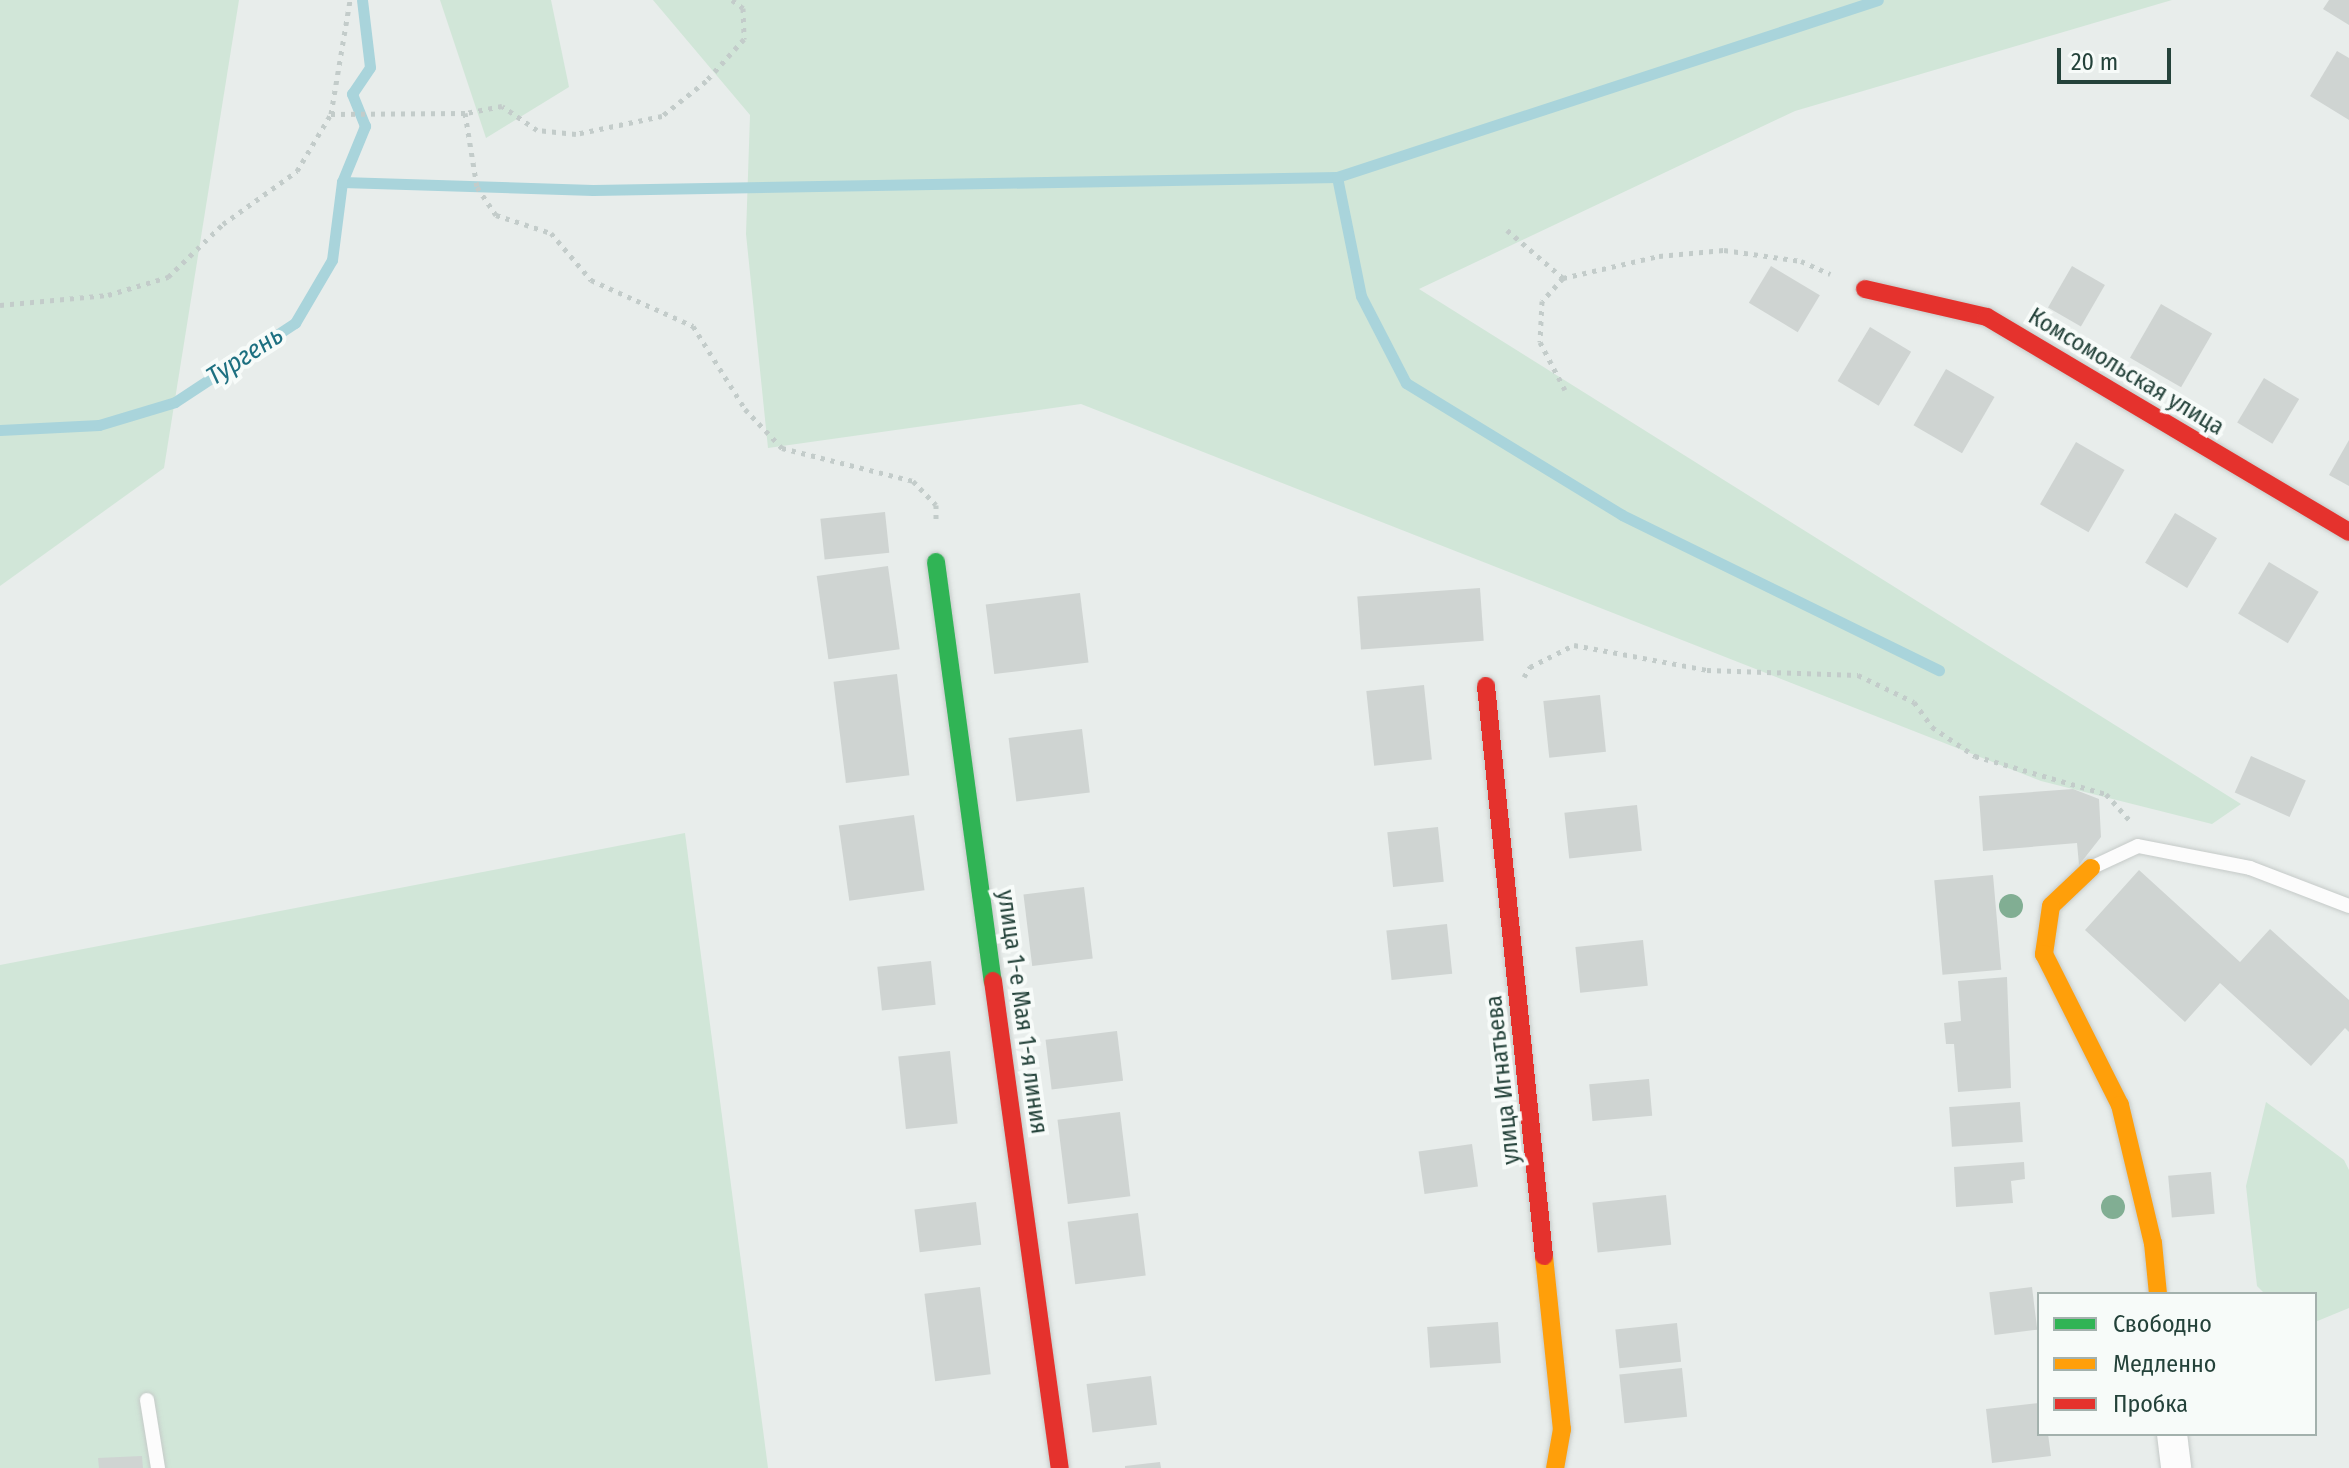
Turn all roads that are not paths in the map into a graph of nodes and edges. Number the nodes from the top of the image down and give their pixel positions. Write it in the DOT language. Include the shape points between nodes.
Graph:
graph roads {
  1 [pos="1865,289"];
  2 [pos="2349,532"];
  3 [pos="936,562"];
  4 [pos="1486,686"];
  5 [pos="2091,868"];
  6 [pos="2349,906"];
  7 [pos="2158,1292"];
  8 [pos="147,1400"];
  9 [pos="2172,1436"];
  10 [pos="158,1468"];
  11 [pos="1060,1468"];
  12 [pos="1555,1468"];
  13 [pos="2176,1468"];
  1 -- 2 [label="street, Комсомольская улица" via="1987,317"];
  3 -- 11 [label="street, улица 1-е Мая 1-я линия"];
  4 -- 12 [label="street, улица Игнатьева" via="1562,1429"];
  5 -- 6 [label="lane" via="2138,846 2250,868"];
  5 -- 7 [label="street" via="2051,906 2044,954 2068,1012 2120,1105 2153,1243"];
  8 -- 10 [label="lane"];
  9 -- 13 [label="street"];
}
